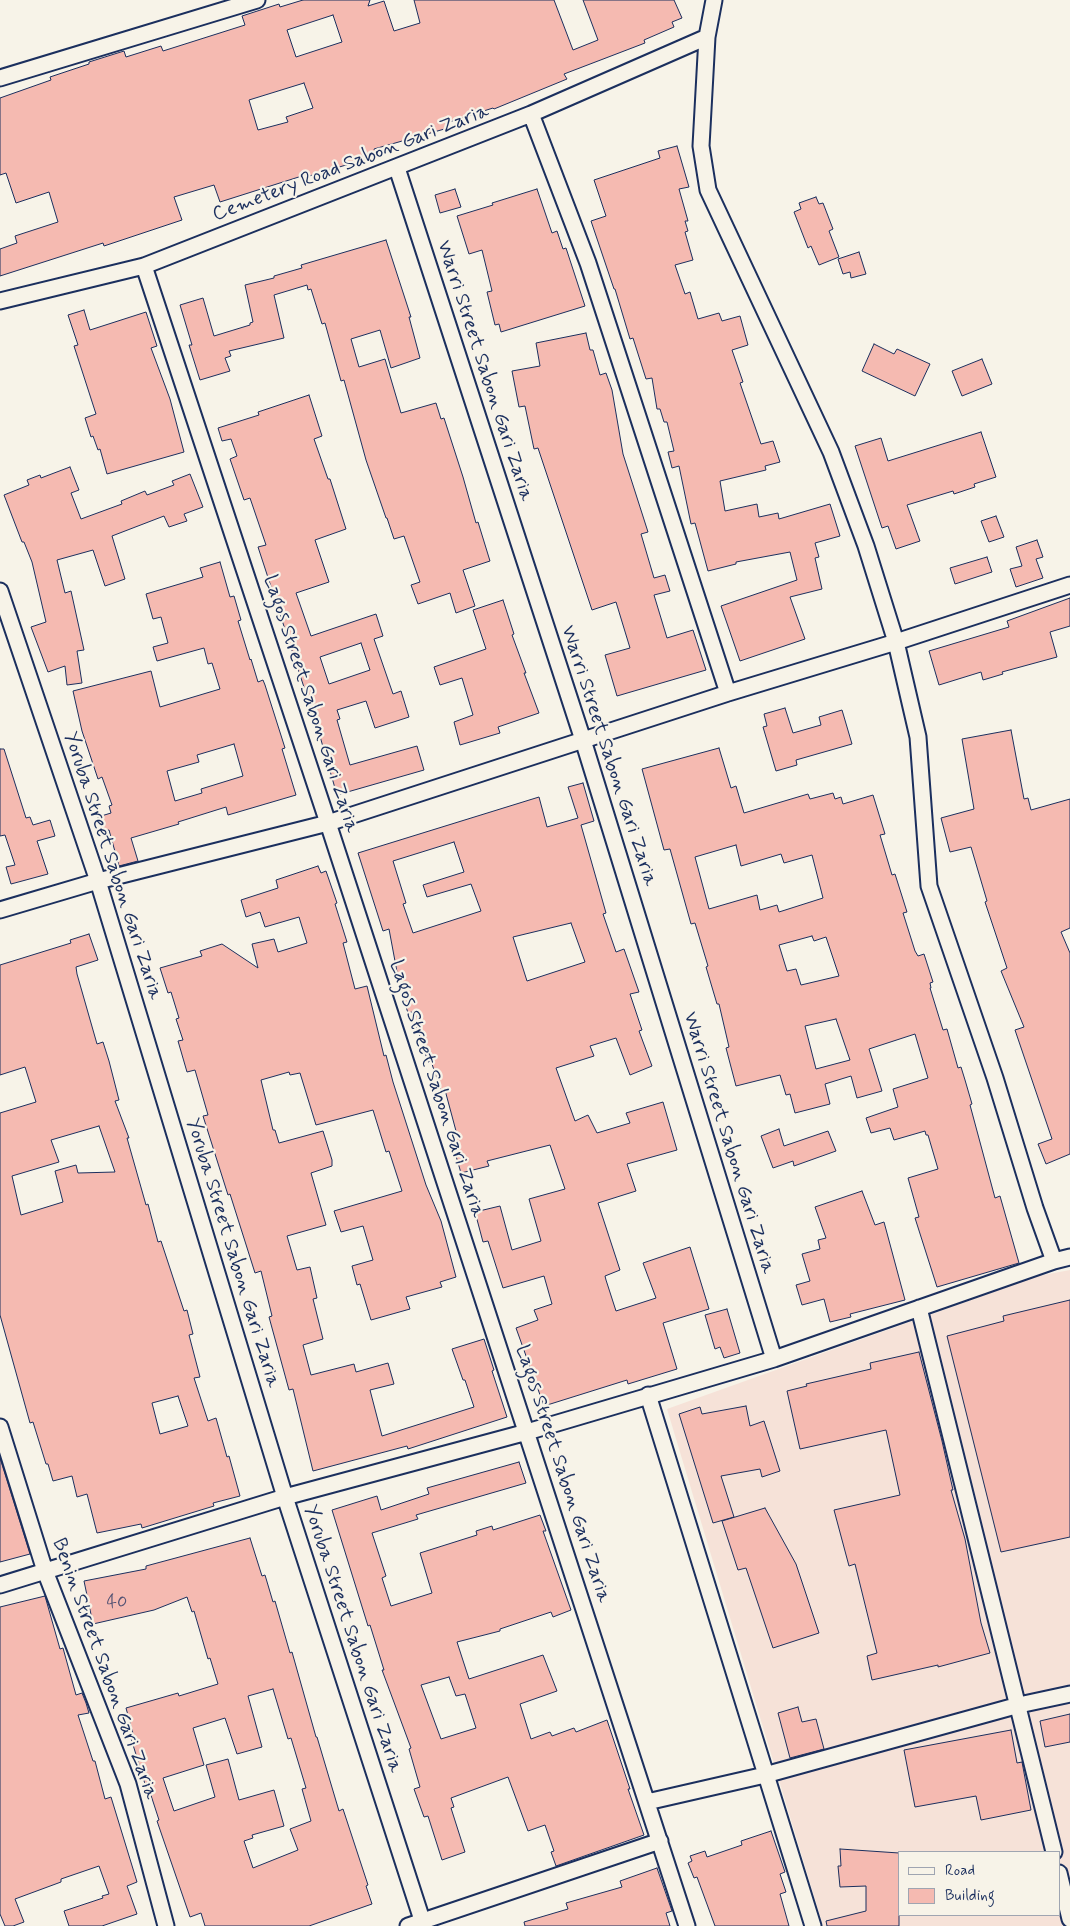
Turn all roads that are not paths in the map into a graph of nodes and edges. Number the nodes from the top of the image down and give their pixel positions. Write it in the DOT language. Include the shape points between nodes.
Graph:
graph roads {
  1 [pos="257,0"];
  2 [pos="714,0"];
  3 [pos="707,37"];
  4 [pos="0,78"];
  5 [pos="531,114"];
  6 [pos="397,168"];
  7 [pos="144,266"];
  8 [pos="0,301"];
  9 [pos="1070,585"];
  10 [pos="0,592"];
  11 [pos="896,642"];
  12 [pos="728,693"];
  13 [pos="583,740"];
  14 [pos="328,823"];
  15 [pos="98,881"];
  16 [pos="0,910"];
  17 [pos="1070,1257"];
  18 [pos="1054,1261"];
  19 [pos="919,1308"];
  20 [pos="774,1359"];
  21 [pos="648,1396"];
  22 [pos="0,1427"];
  23 [pos="527,1432"];
  24 [pos="285,1497"];
  25 [pos="45,1571"];
  26 [pos="0,1584"];
  27 [pos="1070,1694"];
  28 [pos="1019,1705"];
  29 [pos="765,1775"];
  30 [pos="647,1802"];
  31 [pos="660,1841"];
  32 [pos="1054,1851"];
  33 [pos="1060,1877"];
  34 [pos="1070,1919"];
  35 [pos="418,1924"];
  36 [pos="166,1926"];
  37 [pos="687,1926"];
  38 [pos="813,1926"];
  1 -- 4 [label="street"];
  2 -- 3 [label="street"];
  3 -- 5 [label="street, Cemetery Road Sabon Gari Zaria"];
  3 -- 11 [label="street" via="701,146 708,190 831,452 866,546"];
  5 -- 6 [label="street, Cemetery Road Sabon Gari Zaria"];
  5 -- 12 [label="street" via="588,263"];
  6 -- 7 [label="street, Cemetery Road Sabon Gari Zaria"];
  6 -- 13 [label="street, Warri Street Sabon Gari Zaria"];
  7 -- 8 [label="street, Cemetery Road Sabon Gari Zaria"];
  7 -- 14 [label="street, Lagos Street Sabon Gari Zaria"];
  9 -- 11 [label="street"];
  10 -- 15 [label="street, Yoruba Street Sabon Gari Zaria"];
  11 -- 12 [label="street"];
  11 -- 18 [label="street" via="918,737 929,886"];
  12 -- 13 [label="street"];
  13 -- 14 [label="street"];
  13 -- 20 [label="street, Warri Street Sabon Gari Zaria"];
  14 -- 15 [label="street"];
  14 -- 23 [label="street, Lagos Street Sabon Gari Zaria"];
  15 -- 16 [label="street"];
  15 -- 24 [label="street, Yoruba Street Sabon Gari Zaria"];
  17 -- 18 [label="street"];
  18 -- 19 [label="street"];
  19 -- 20 [label="street"];
  19 -- 28 [label="street"];
  20 -- 21 [label="street"];
  21 -- 23 [label="street"];
  21 -- 29 [label="street"];
  22 -- 25 [label="street, Benin Street Sabon Gari Zaria"];
  23 -- 24 [label="street"];
  23 -- 30 [label="street, Lagos Street Sabon Gari Zaria"];
  24 -- 25 [label="street"];
  24 -- 35 [label="street, Yoruba Street Sabon Gari Zaria"];
  25 -- 26 [label="street"];
  25 -- 36 [label="street, Benin Street Sabon Gari Zaria" via="128,1784"];
  27 -- 28 [label="street"];
  28 -- 29 [label="street"];
  28 -- 32 [label="street"];
  29 -- 30 [label="street"];
  29 -- 38 [label="street"];
  30 -- 31 [label="street, Lagos Street Sabon Gari Zaria"];
  31 -- 35 [label="street"];
  31 -- 37 [label="street, Lagos Street Sabon Gari Zaria"];
  33 -- 34 [label="street"];
}
